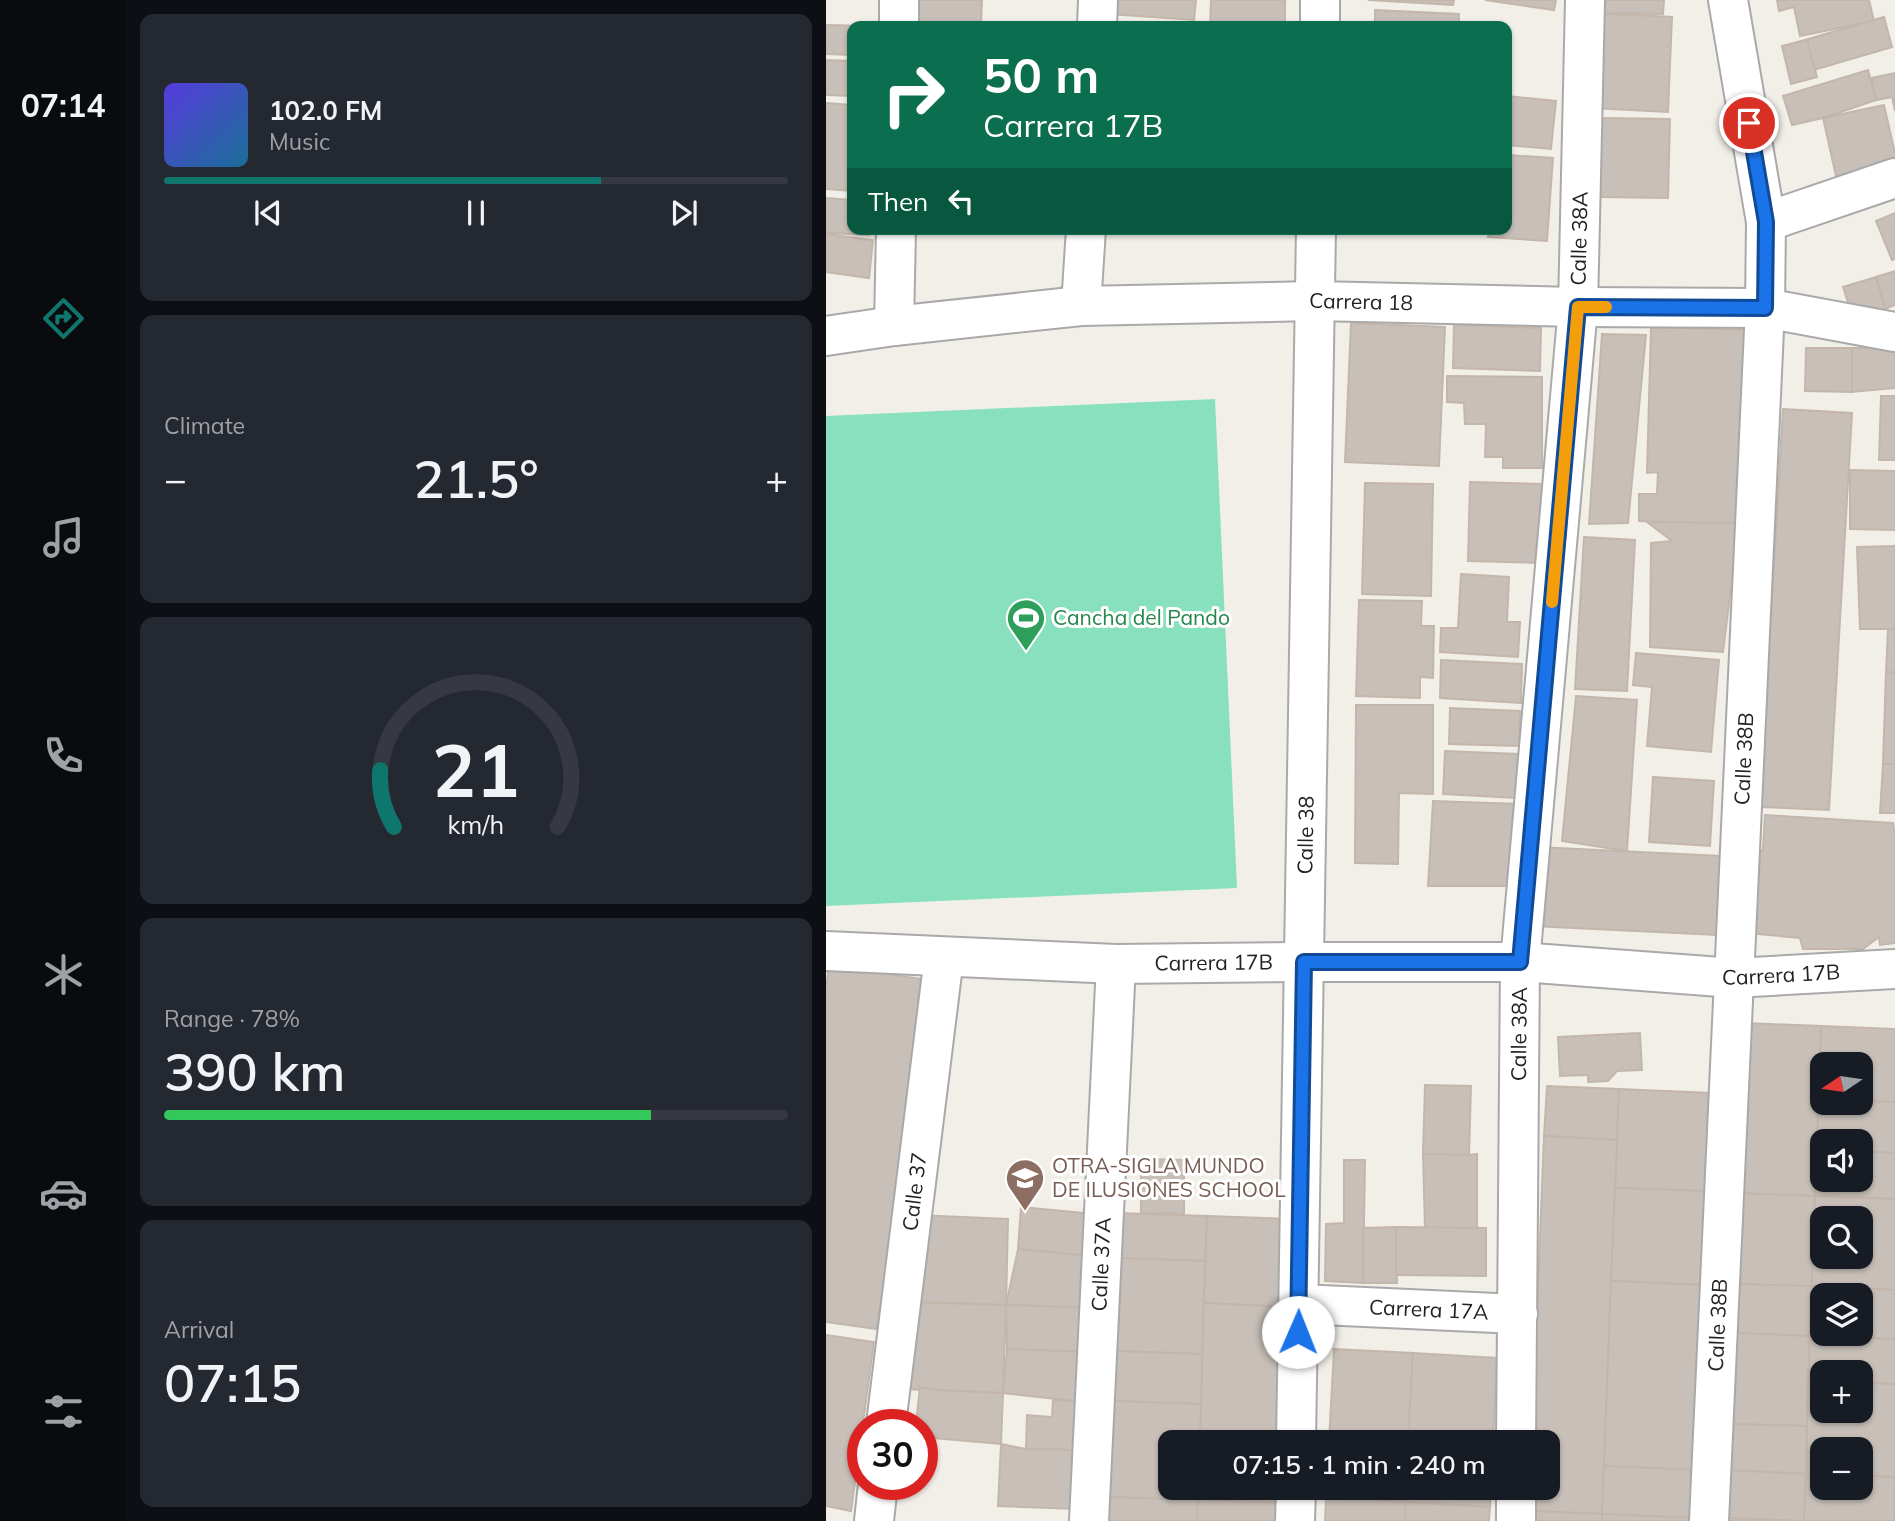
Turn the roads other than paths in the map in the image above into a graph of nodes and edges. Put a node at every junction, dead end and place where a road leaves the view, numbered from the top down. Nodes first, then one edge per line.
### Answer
1 (899, 0) edge
2 (1098, 0) edge
3 (1320, 0) edge
4 (1586, 0) edge
5 (1728, 0) edge
6 (899, 21) edge
7 (1097, 21) edge
8 (1320, 21) edge
9 (1895, 178) edge
10 (1766, 222) junction
11 (896, 235) edge
12 (1086, 235) edge
13 (1316, 235) edge
14 (1315, 301) junction
15 (1081, 306) junction
16 (1578, 307) junction
17 (1765, 308) junction
18 (894, 326) junction
19 (1895, 332) edge
20 (826, 336) edge
21 (826, 951) edge
22 (944, 957) junction
23 (1304, 962) junction
24 (1520, 962) junction
25 (1116, 964) junction
26 (1895, 969) edge
27 (1734, 978) junction
28 (1298, 1304) junction
29 (1518, 1314) junction
30 (888, 1409) edge
31 (1296, 1430) edge
32 (1516, 1430) edge
33 (876, 1500) edge
34 (1296, 1500) edge
35 (1516, 1500) edge
36 (874, 1521) edge
37 (1089, 1521) edge
38 (1295, 1521) edge
39 (1516, 1521) edge
40 (1709, 1521) edge

1 - 6 street
2 - 7 street
3 - 8 street
4 - 16 street, Calle 38A
5 - 10 street, Calle 38B
9 - 10 street
10 - 17 street, Calle 38B
11 - 18 street
12 - 15 street
13 - 14 street, Calle 38
14 - 15 street, Carrera 18
14 - 16 street, Carrera 18
14 - 23 street, Calle 38
15 - 18 street, Carrera 18
16 - 17 street, Carrera 18
16 - 24 street, Calle 38A
17 - 19 street, Carrera 18
17 - 27 street, Calle 38B
18 - 20 street, Carrera 18
21 - 22 street, Carrera 17B
22 - 25 street, Carrera 17B
22 - 30 street, Calle 37
23 - 24 street, Carrera 17B
23 - 25 street, Carrera 17B
23 - 28 street, Calle 38
24 - 27 street, Carrera 17B
24 - 29 street, Calle 38A
25 - 37 street, Calle 37A
26 - 27 street, Carrera 17B
27 - 40 street, Calle 38B
28 - 29 street, Carrera 17A
28 - 31 street, Calle 38
29 - 32 street, Calle 38A
33 - 36 street
34 - 38 street
35 - 39 street

